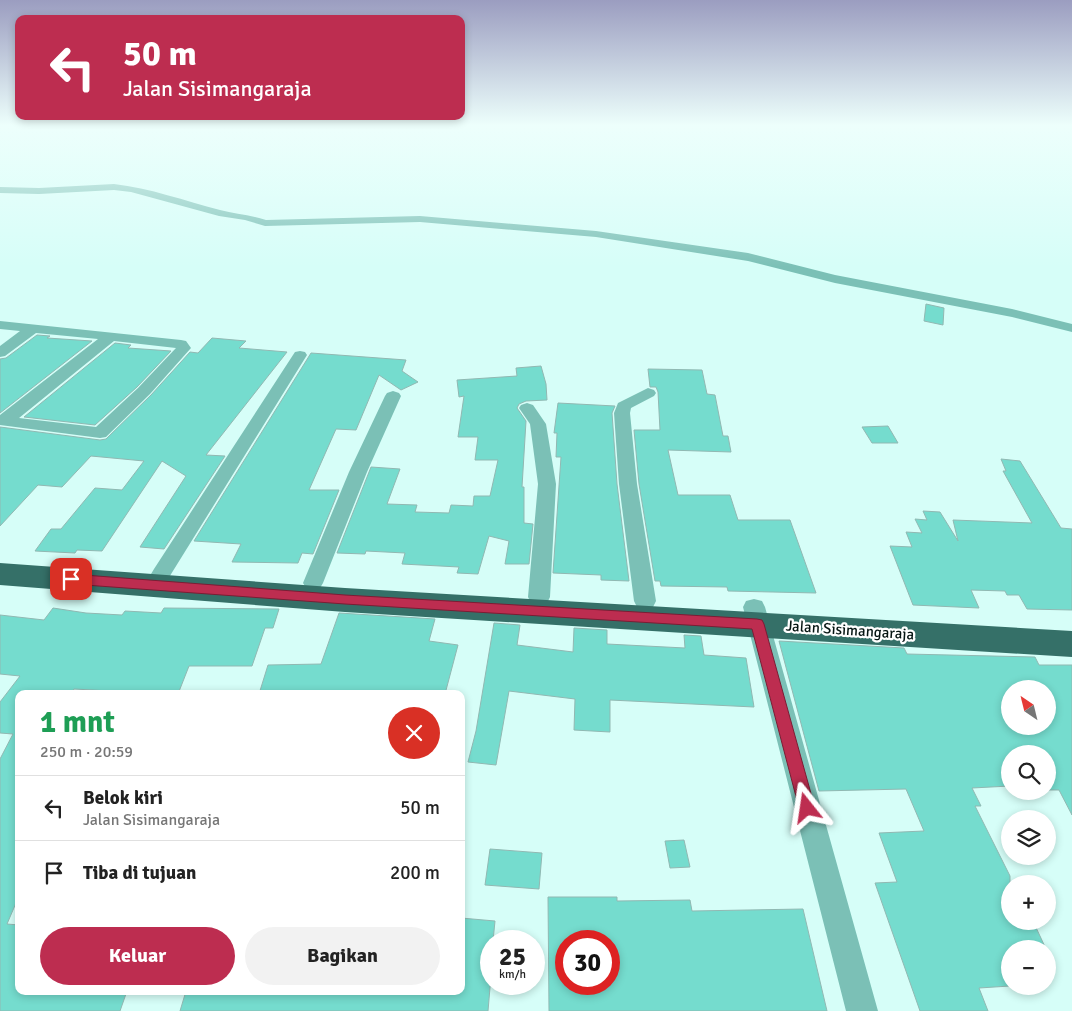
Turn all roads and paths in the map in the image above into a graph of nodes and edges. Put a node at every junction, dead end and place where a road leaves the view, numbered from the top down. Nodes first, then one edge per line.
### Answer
1 (0, 190) edge
2 (0, 325) edge
3 (34, 328) junction
4 (1072, 328) edge
5 (111, 336) junction
6 (0, 353) edge
7 (300, 355) dead end
8 (648, 393) dead end
9 (394, 396) dead end
10 (527, 408) dead end
11 (3, 420) edge
12 (8, 569) edge
13 (161, 574) junction
14 (313, 583) junction
15 (539, 597) junction
16 (645, 601) junction
17 (755, 615) junction
18 (1072, 625) edge
19 (1072, 644) edge
20 (862, 1011) edge

1 - 4 street
2 - 3 street
3 - 5 street
3 - 6 street
5 - 11 street
5 - 11 street
7 - 13 street
8 - 16 street
9 - 14 street
10 - 15 street
12 - 13 highway, Jalan Sisimangaraja
12 - 17 highway, Jalan Sisimangaraja
13 - 14 highway, Jalan Sisimangaraja
14 - 15 highway, Jalan Sisimangaraja
15 - 16 highway, Jalan Sisimangaraja
16 - 17 highway, Jalan Sisimangaraja
17 - 18 highway, Jalan Sisimangaraja
17 - 19 highway, Jalan Sisimangaraja
17 - 20 street

